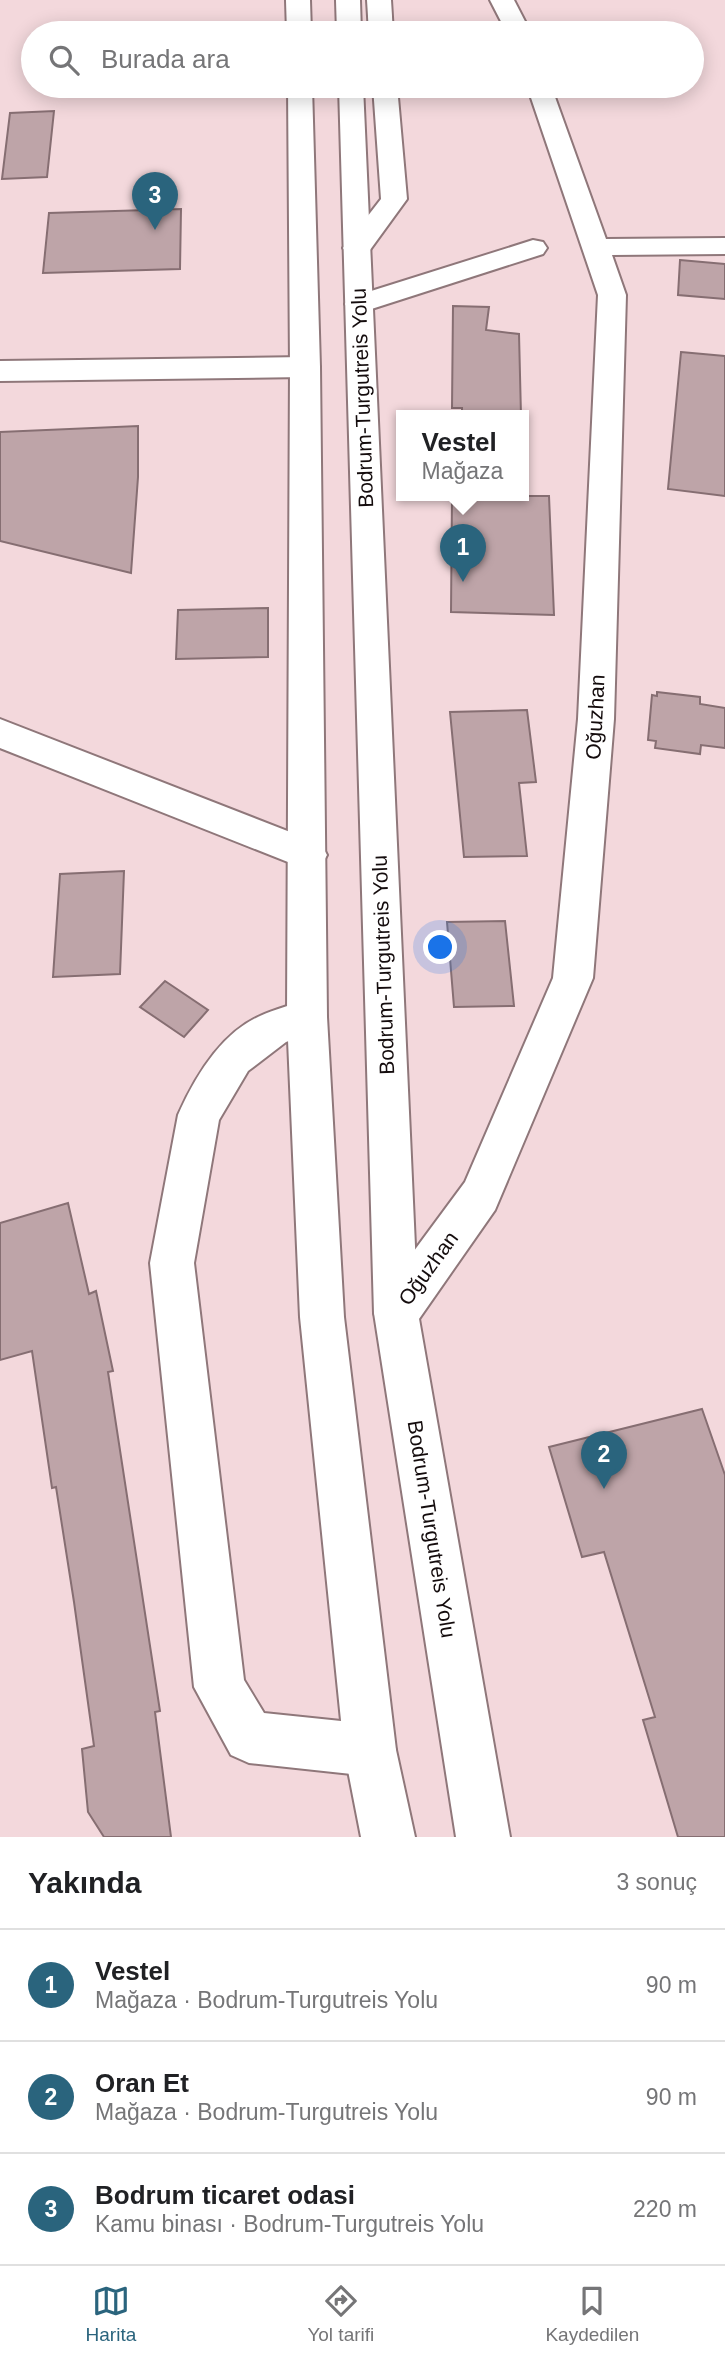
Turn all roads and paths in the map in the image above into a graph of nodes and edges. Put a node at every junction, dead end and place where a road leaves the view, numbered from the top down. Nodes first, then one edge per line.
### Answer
1 (298, 0) edge
2 (348, 0) edge
3 (379, 0) edge
4 (502, 0) edge
5 (299, 21) edge
6 (349, 21) edge
7 (380, 21) edge
8 (513, 21) edge
9 (300, 98) edge
10 (351, 98) edge
11 (386, 98) edge
12 (543, 98) edge
13 (725, 246) edge
14 (595, 247) junction
15 (357, 248) junction
16 (533, 248) dead end
17 (359, 304) junction
18 (305, 367) junction
19 (0, 371) edge
20 (0, 733) edge
21 (308, 855) junction
22 (307, 1017) junction
23 (396, 1313) junction
24 (370, 1750) junction
25 (388, 1837) edge
26 (483, 1837) edge

1 - 5 main road
2 - 6 main road
3 - 7 main road
4 - 8 main road
9 - 18 main road
10 - 15 main road, Bodrum-Turgutreis Yolu
11 - 15 main road
12 - 14 main road, Oğuzhan
13 - 14 main road
14 - 23 main road, Oğuzhan
15 - 17 main road, Bodrum-Turgutreis Yolu
16 - 17 main road
17 - 23 main road, Bodrum-Turgutreis Yolu
18 - 19 main road
18 - 21 main road
20 - 21 main road
21 - 22 main road
22 - 24 main road
22 - 24 main road
23 - 26 main road, Bodrum-Turgutreis Yolu
24 - 25 main road

